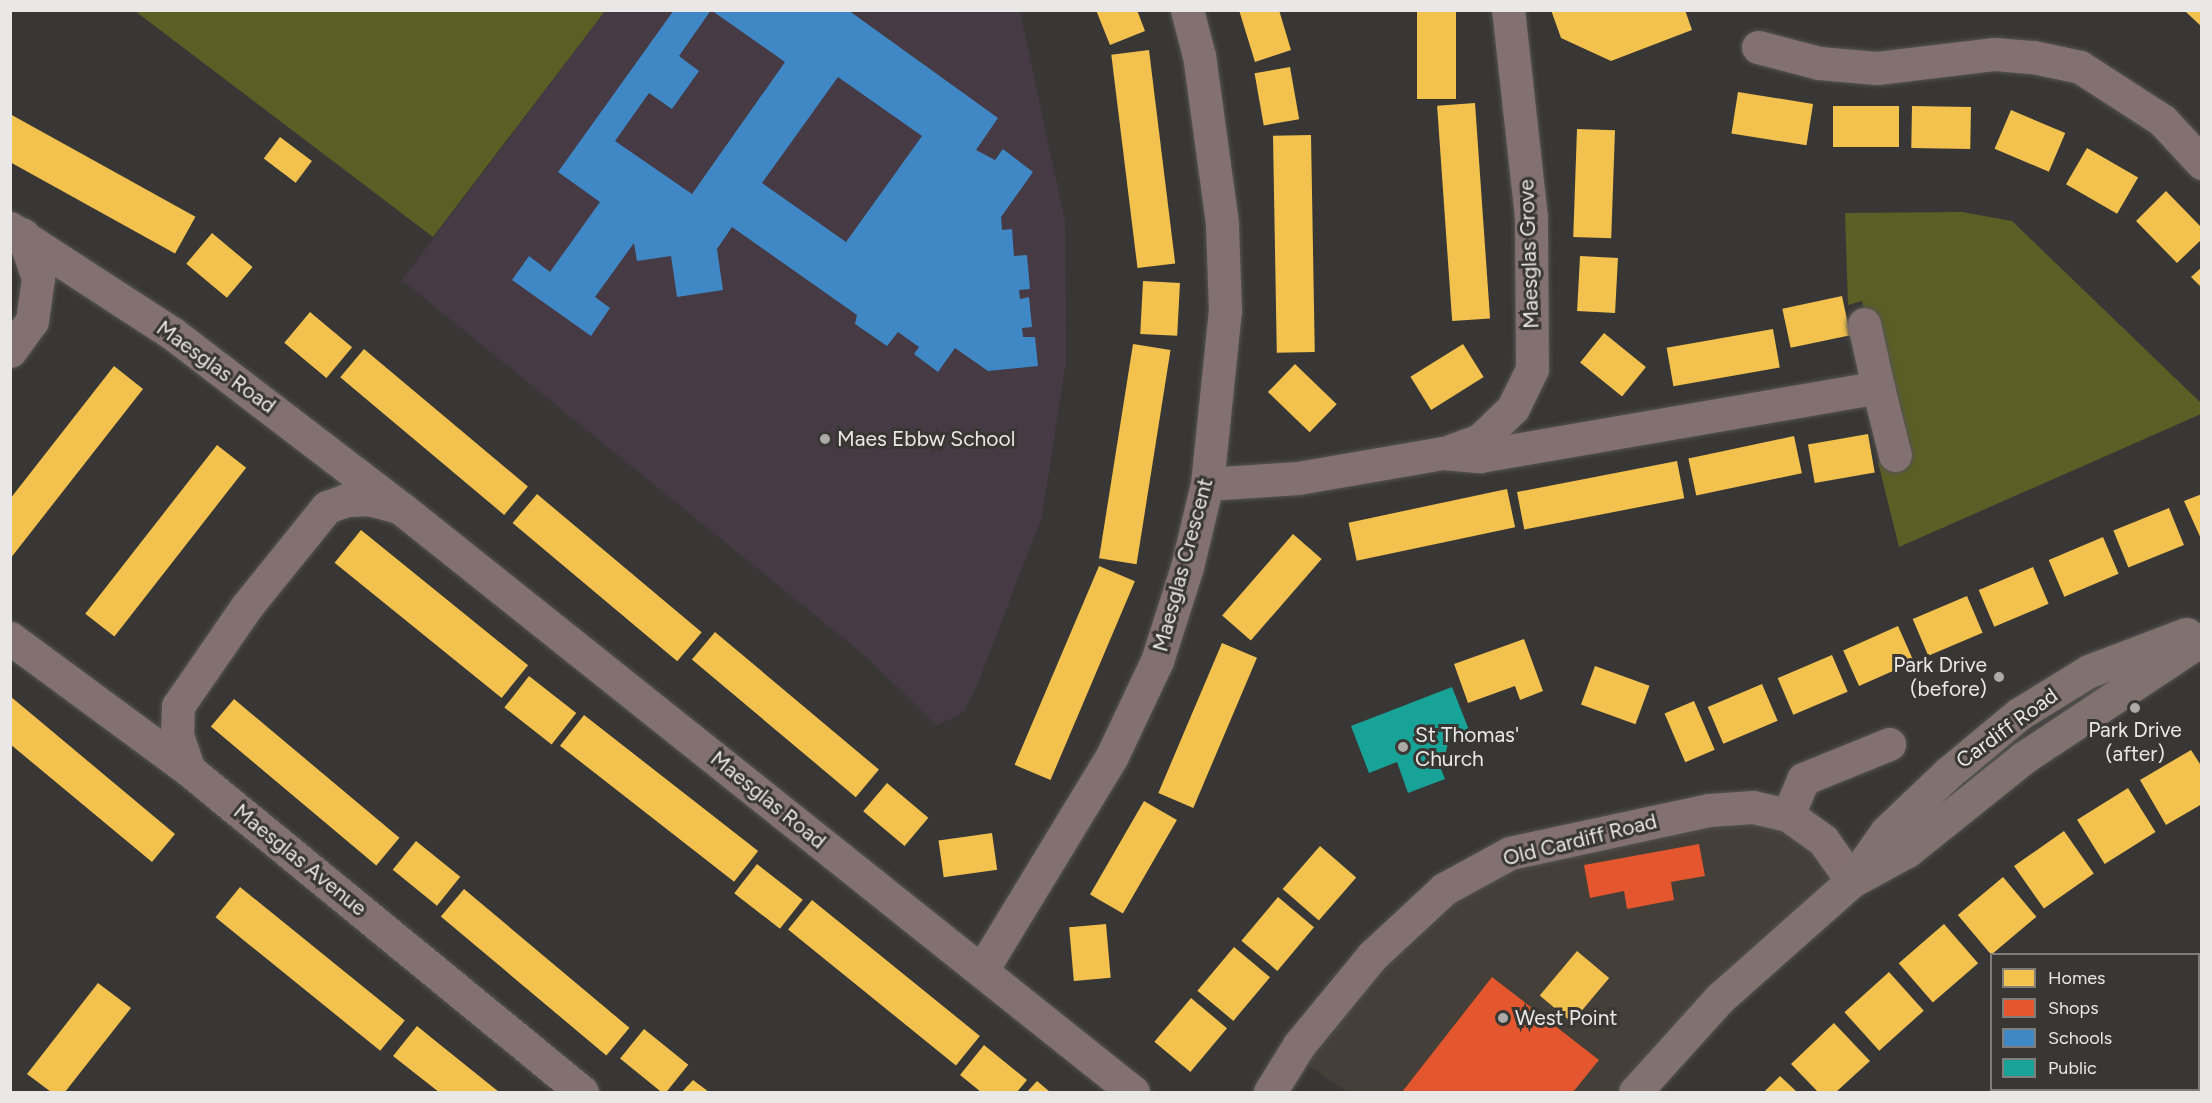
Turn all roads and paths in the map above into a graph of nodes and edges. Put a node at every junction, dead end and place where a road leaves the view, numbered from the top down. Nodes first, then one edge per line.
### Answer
1 (1187, 10) edge
2 (1508, 10) edge
3 (1758, 46) dead end
4 (2202, 163) edge
5 (17, 231) edge
6 (1864, 324) dead end
7 (10, 351) edge
8 (1878, 387) junction
9 (1443, 453) junction
10 (1895, 455) dead end
11 (1207, 484) junction
12 (402, 508) junction
13 (2202, 628) edge
14 (10, 638) edge
15 (2202, 639) edge
16 (1889, 744) dead end
17 (189, 770) junction
18 (1788, 815) junction
19 (1852, 881) junction
20 (982, 970) junction
21 (582, 1092) edge
22 (1133, 1092) edge
23 (1270, 1092) edge
24 (1635, 1092) edge

1 - 11 street, Maesglas Crescent
2 - 9 street, Maesglas Grove
3 - 4 street
5 - 7 street, Maesglas Road
5 - 12 street, Maesglas Road
6 - 8 street
8 - 9 street, Maesglas Grove
8 - 10 street
9 - 11 street, Maesglas Grove
11 - 20 street, Maesglas Crescent
12 - 17 street, Maesglas Road
12 - 20 street, Maesglas Road
13 - 19 main road, Cardiff Road
14 - 17 street, Maesglas Avenue
15 - 19 main road, Cardiff Road
16 - 18 street
17 - 21 street, Maesglas Avenue
18 - 19 street, Old Cardiff Road
18 - 23 street, Old Cardiff Road
19 - 24 main road, Cardiff Road
20 - 22 street, Maesglas Road

